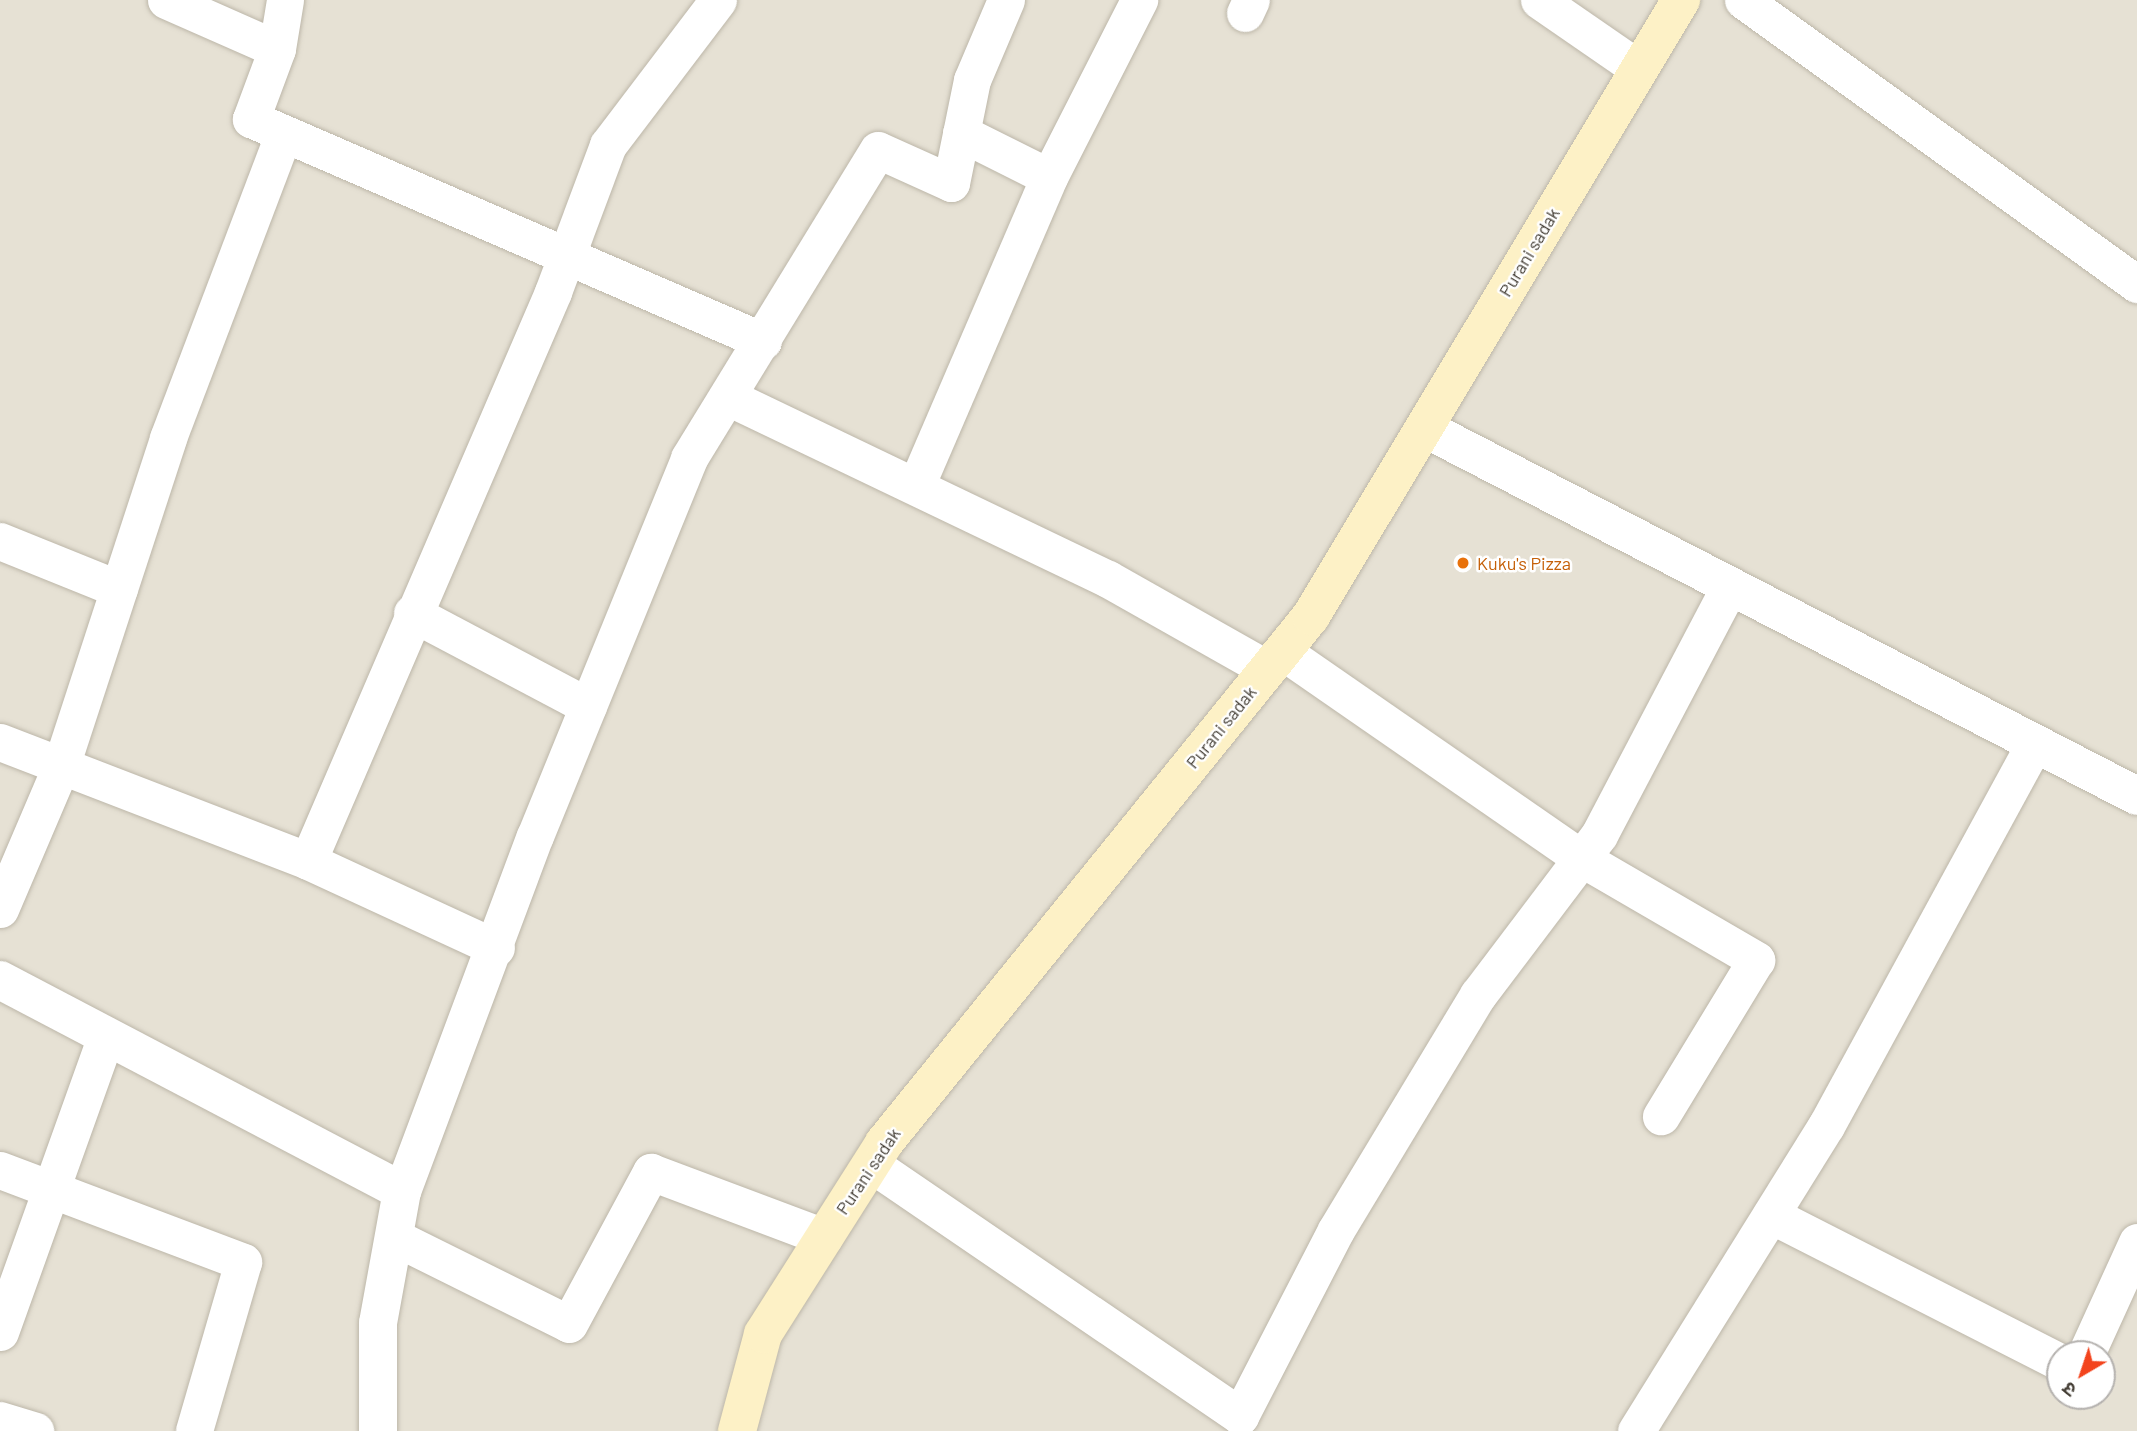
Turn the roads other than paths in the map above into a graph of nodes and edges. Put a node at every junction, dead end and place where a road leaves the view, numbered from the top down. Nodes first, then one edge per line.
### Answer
1 (166, 0) edge
2 (285, 0) edge
3 (718, 0) edge
4 (1006, 0) edge
5 (1139, 0) edge
6 (1539, 0) edge
7 (1681, 0) edge
8 (1743, 0) edge
9 (277, 49) junction
10 (1639, 69) junction
11 (961, 133) junction
12 (282, 138) junction
13 (1049, 177) junction
14 (568, 252) junction
15 (2137, 284) edge
16 (763, 341) junction
17 (728, 397) junction
18 (1424, 428) junction
19 (916, 486) junction
20 (0, 541) edge
21 (1730, 586) junction
22 (119, 589) junction
23 (412, 613) junction
24 (1275, 660) junction
25 (588, 706) junction
26 (0, 742) edge
27 (2035, 743) junction
28 (61, 766) junction
29 (2137, 796) edge
30 (1581, 858) junction
31 (308, 861) junction
32 (0, 909) edge
33 (496, 948) junction
34 (0, 980) edge
35 (106, 1036) junction
36 (1661, 1116) dead end
37 (871, 1164) junction
38 (0, 1170) edge
39 (54, 1190) junction
40 (402, 1191) junction
41 (1771, 1215) junction
42 (394, 1237) junction
43 (824, 1237) junction
44 (2135, 1250) edge
45 (0, 1332) edge
46 (2093, 1340) edge
47 (2046, 1355) edge
48 (0, 1420) edge
49 (1235, 1423) edge
50 (35, 1431) edge
51 (194, 1431) edge
52 (378, 1431) edge
53 (737, 1431) edge
54 (1636, 1431) edge

1 - 9 street
2 - 9 street
3 - 14 street
4 - 11 street
5 - 13 street
6 - 10 street
7 - 10 main road, Purani sadak
8 - 15 street
9 - 12 street
10 - 18 main road, Purani sadak
11 - 13 street
11 - 16 street
12 - 14 street
12 - 22 street
13 - 19 street
14 - 16 street
14 - 23 street
16 - 17 street
17 - 19 street
17 - 25 street
18 - 21 street
18 - 24 main road, Purani sadak
19 - 24 street
20 - 22 street
21 - 27 street
21 - 30 street
22 - 28 street
23 - 25 street
23 - 31 street
24 - 30 street
24 - 37 main road, Purani sadak
25 - 33 street
26 - 28 street
27 - 29 street
27 - 41 street
28 - 31 street
28 - 32 street
30 - 36 street
30 - 49 street
31 - 33 street
33 - 40 street
34 - 35 street
35 - 39 street
35 - 40 street
37 - 43 main road, Purani sadak
37 - 49 street
38 - 39 street
39 - 45 street
39 - 51 street
40 - 42 street
41 - 47 street
41 - 54 street
42 - 43 street
42 - 52 street
43 - 53 main road, Purani sadak
44 - 46 street
48 - 50 street

